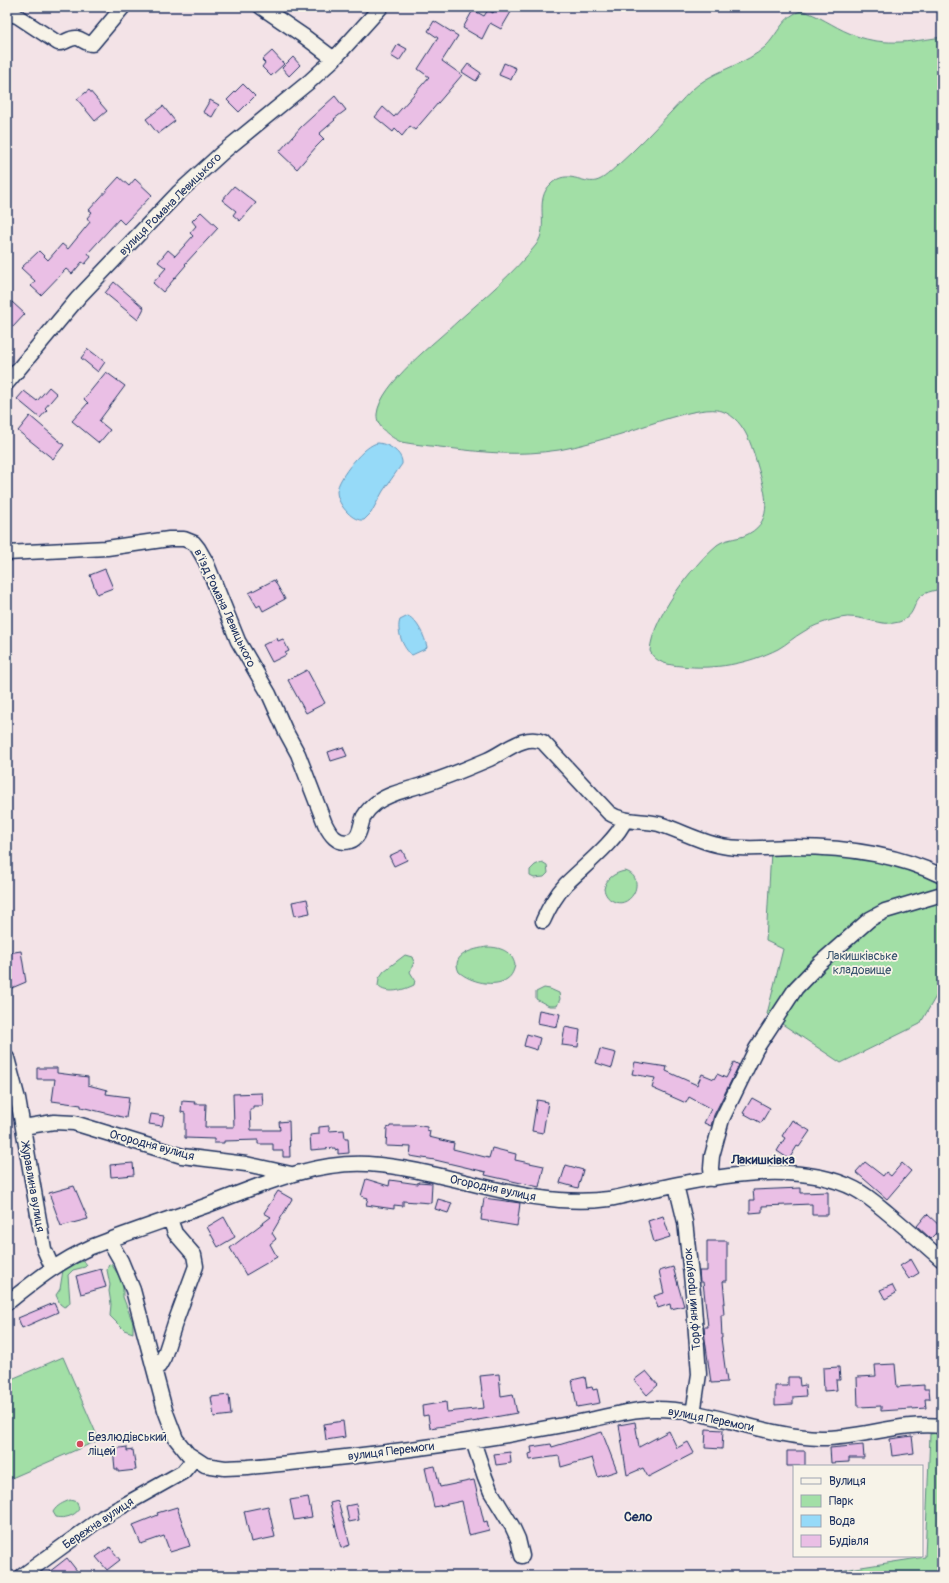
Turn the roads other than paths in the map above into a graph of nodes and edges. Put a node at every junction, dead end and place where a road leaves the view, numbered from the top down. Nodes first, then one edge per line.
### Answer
1 (123, 7) edge
2 (260, 7) edge
3 (381, 7) edge
4 (7, 13) edge
5 (334, 58) junction
6 (7, 383) edge
7 (7, 553) edge
8 (625, 820) junction
9 (942, 876) edge
10 (942, 894) edge
11 (543, 921) dead end
12 (7, 1058) edge
13 (12, 1098) edge
14 (23, 1127) junction
15 (292, 1174) junction
16 (712, 1179) junction
17 (676, 1186) junction
18 (170, 1218) junction
19 (109, 1240) junction
20 (942, 1260) edge
21 (52, 1267) junction
22 (7, 1303) edge
23 (154, 1368) junction
24 (693, 1414) junction
25 (942, 1426) edge
26 (473, 1441) junction
27 (194, 1459) junction
28 (522, 1556) dead end
29 (22, 1576) edge

1 - 4 street
2 - 5 street
3 - 5 street, вулиця Романа Левицького
5 - 6 street, вулиця Романа Левицького
7 - 8 street, в’їзд Романа Левицького
8 - 9 street
8 - 11 street
10 - 16 street
12 - 13 street, Журавлина вулиця
13 - 14 street, Журавлина вулиця
14 - 15 street, Огородня вулиця
14 - 21 street, Журавлина вулиця
15 - 17 street, Огородня вулиця
15 - 18 street
16 - 17 street, Огородня вулиця
16 - 20 street, Огородня вулиця
17 - 24 street, Торф'яний провулок
18 - 19 street
18 - 23 street
19 - 21 street
19 - 23 street, вулиця Перемоги
21 - 22 street
23 - 27 street, вулиця Перемоги
24 - 25 street, вулиця Перемоги
24 - 26 street, вулиця Перемоги
26 - 27 street, вулиця Перемоги
26 - 28 street
27 - 29 street, Бережна вулиця

